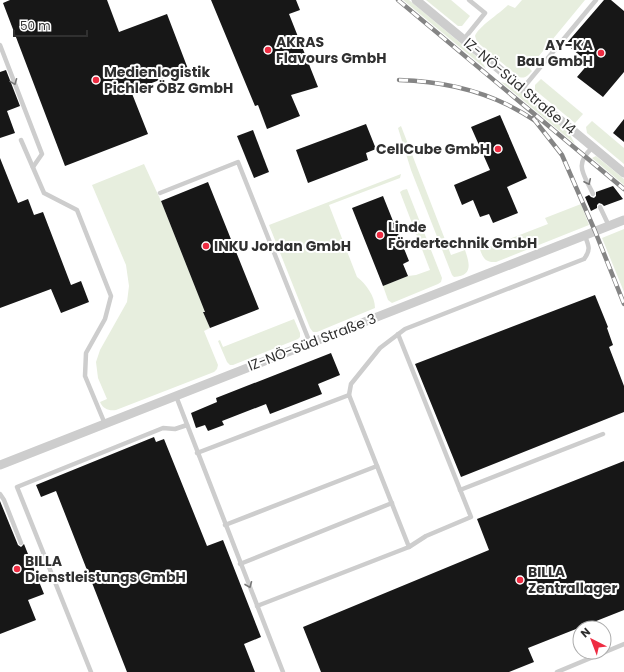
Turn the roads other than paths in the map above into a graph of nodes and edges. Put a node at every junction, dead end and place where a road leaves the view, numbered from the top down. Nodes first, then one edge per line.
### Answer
1 (416, 0) edge
2 (469, 0) edge
3 (596, 0) edge
4 (464, 39) junction
5 (0, 45) edge
6 (523, 88) junction
7 (21, 140) dead end
8 (593, 147) junction
9 (33, 167) junction
10 (624, 173) edge
11 (160, 193) dead end
12 (593, 194) dead end
13 (600, 207) dead end
14 (624, 220) edge
15 (609, 226) junction
16 (584, 236) junction
17 (398, 334) junction
18 (310, 343) junction
19 (176, 395) junction
20 (349, 395) junction
21 (105, 424) junction
22 (187, 425) junction
23 (603, 434) dead end
24 (197, 453) junction
25 (0, 465) edge
26 (377, 466) junction
27 (460, 490) junction
28 (0, 494) edge
29 (392, 503) junction
30 (225, 525) junction
31 (21, 543) dead end
32 (409, 547) junction
33 (240, 564) junction
34 (257, 606) junction
35 (624, 644) edge
36 (91, 672) edge
37 (283, 672) edge
38 (557, 672) edge

1 - 4 street, IZ-NÖ-Süd Straße 14
2 - 4 lane
3 - 6 lane
4 - 6 street, IZ-NÖ-Süd Straße 14
5 -> 9 lane
6 - 8 street, IZ-NÖ-Süd Straße 14
7 - 9 lane
8 - 10 street, IZ-NÖ-Süd Straße 14
8 -> 12 lane
9 - 21 lane
11 - 18 lane
13 - 15 lane
14 - 15 street, IZ-NÖ-Süd Straße 3
15 - 16 street, IZ-NÖ-Süd Straße 3
16 - 17 lane
16 - 18 street, IZ-NÖ-Süd Straße 3
17 - 20 lane
17 - 27 lane
18 - 19 street, IZ-NÖ-Süd Straße 3
19 - 21 street, IZ-NÖ-Süd Straße 3
19 - 22 lane
20 - 24 lane
20 - 26 lane
21 - 25 street, IZ-NÖ-Süd Straße 3
22 - 24 lane
22 - 36 lane
23 - 27 lane
24 - 30 lane
26 - 29 lane
26 - 30 lane
27 - 32 lane
28 - 31 lane
29 - 32 lane
29 - 33 lane
30 - 33 lane
32 - 34 lane
33 -> 34 lane
34 - 37 lane
35 - 38 lane

